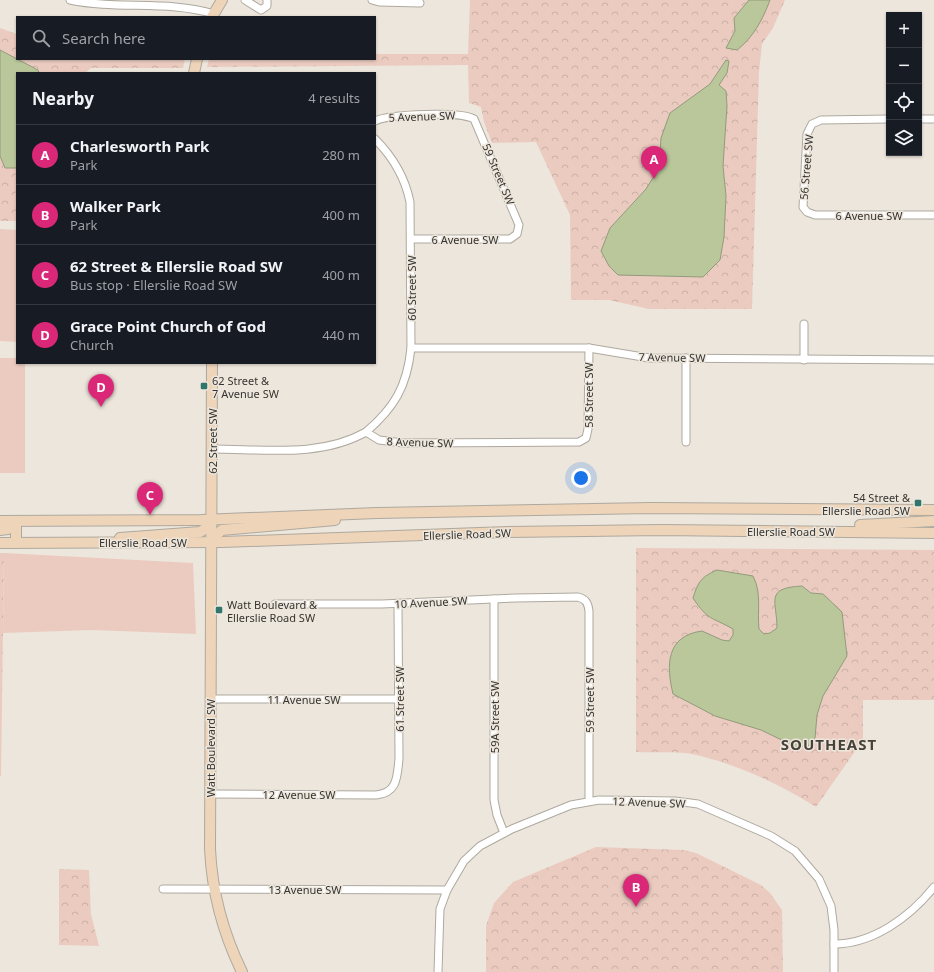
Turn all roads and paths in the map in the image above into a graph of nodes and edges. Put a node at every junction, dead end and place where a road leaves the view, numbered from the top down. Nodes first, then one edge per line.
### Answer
1 (70, 0) edge
2 (222, 0) edge
3 (245, 0) edge
4 (267, 0) edge
5 (372, 0) edge
6 (151, 3) edge
7 (420, 3) dead end
8 (213, 16) edge
9 (197, 60) edge
10 (194, 72) edge
11 (470, 116) joint
12 (922, 119) edge
13 (934, 119) edge
14 (886, 120) edge
15 (376, 121) edge
16 (376, 141) edge
17 (805, 210) joint
18 (934, 215) edge
19 (517, 234) joint
20 (411, 240) junction
21 (804, 324) dead end
22 (411, 348) junction
23 (589, 348) junction
24 (686, 358) junction
25 (804, 360) junction
26 (934, 360) edge
27 (212, 364) edge
28 (366, 432) junction
29 (584, 440) joint
30 (686, 442) dead end
31 (212, 450) junction
32 (934, 510) edge
33 (377, 513) junction
34 (212, 519) junction
35 (0, 521) edge
36 (16, 521) junction
37 (934, 521) edge
38 (0, 530) edge
39 (822, 531) junction
40 (934, 533) edge
41 (16, 542) junction
42 (210, 542) junction
43 (0, 543) edge
44 (92, 543) junction
45 (494, 599) junction
46 (586, 601) joint
47 (275, 604) dead end
48 (398, 604) junction
49 (210, 699) junction
50 (398, 699) junction
51 (389, 792) joint
52 (210, 794) junction
53 (589, 800) junction
54 (504, 833) junction
55 (934, 887) edge
56 (163, 889) dead end
57 (214, 889) junction
58 (447, 890) junction
59 (834, 944) junction
60 (242, 972) edge
61 (438, 972) edge
62 (834, 972) edge

1 - 6 street
2 - 8 main road
3 - 4 street
5 - 7 street
6 - 8 street
9 - 10 main road
11 - 15 street, 5 Avenue SW
11 - 19 street, 59 Street SW
12 - 13 street
14 - 17 street, 56 Street SW
16 - 20 street, 60 Street SW
17 - 18 street, 6 Avenue SW
19 - 20 street, 6 Avenue SW
20 - 22 street, 60 Street SW
21 - 25 street
22 - 23 street, 7 Avenue SW
22 - 28 street, 60 Street SW
23 - 24 street, 7 Avenue SW
23 - 29 street, 58 Street SW
24 - 25 street, 7 Avenue SW
24 - 30 street
25 - 26 street, 7 Avenue SW
27 - 31 main road, 62 Street SW
28 - 29 street, 8 Avenue SW
28 - 31 street
31 - 34 main road, 62 Street SW
32 - 33 main road, Ellerslie Road SW
33 - 34 main road, Ellerslie Road SW
33 - 42 main road
34 - 36 main road, Ellerslie Road SW
34 - 42 main road, Watt Boulevard SW
34 - 44 main road
35 - 36 main road, Ellerslie Road SW
36 - 38 main road
36 - 41 main road
37 - 39 main road
39 - 40 main road, Ellerslie Road SW
39 - 42 main road, Ellerslie Road SW
41 - 43 main road, Ellerslie Road SW
41 - 44 main road, Ellerslie Road SW
42 - 44 main road, Ellerslie Road SW
42 - 49 main road, Watt Boulevard SW
45 - 46 street, 10 Avenue SW
45 - 48 street, 10 Avenue SW
45 - 54 street, 59A Street SW
46 - 53 street, 59 Street SW
47 - 48 street, 10 Avenue SW
48 - 50 street, 61 Street SW
49 - 50 street, 11 Avenue SW
49 - 52 main road, Watt Boulevard SW
50 - 51 street, 61 Street SW
51 - 52 street, 12 Avenue SW
52 - 57 main road, Watt Boulevard SW
53 - 54 street, 12 Avenue SW
53 - 59 street, 12 Avenue SW
54 - 58 street, 12 Avenue SW
55 - 59 street
56 - 57 street, 13 Avenue SW
57 - 58 street, 13 Avenue SW
57 - 60 main road, Watt Boulevard SW
58 - 61 street
59 - 62 street

